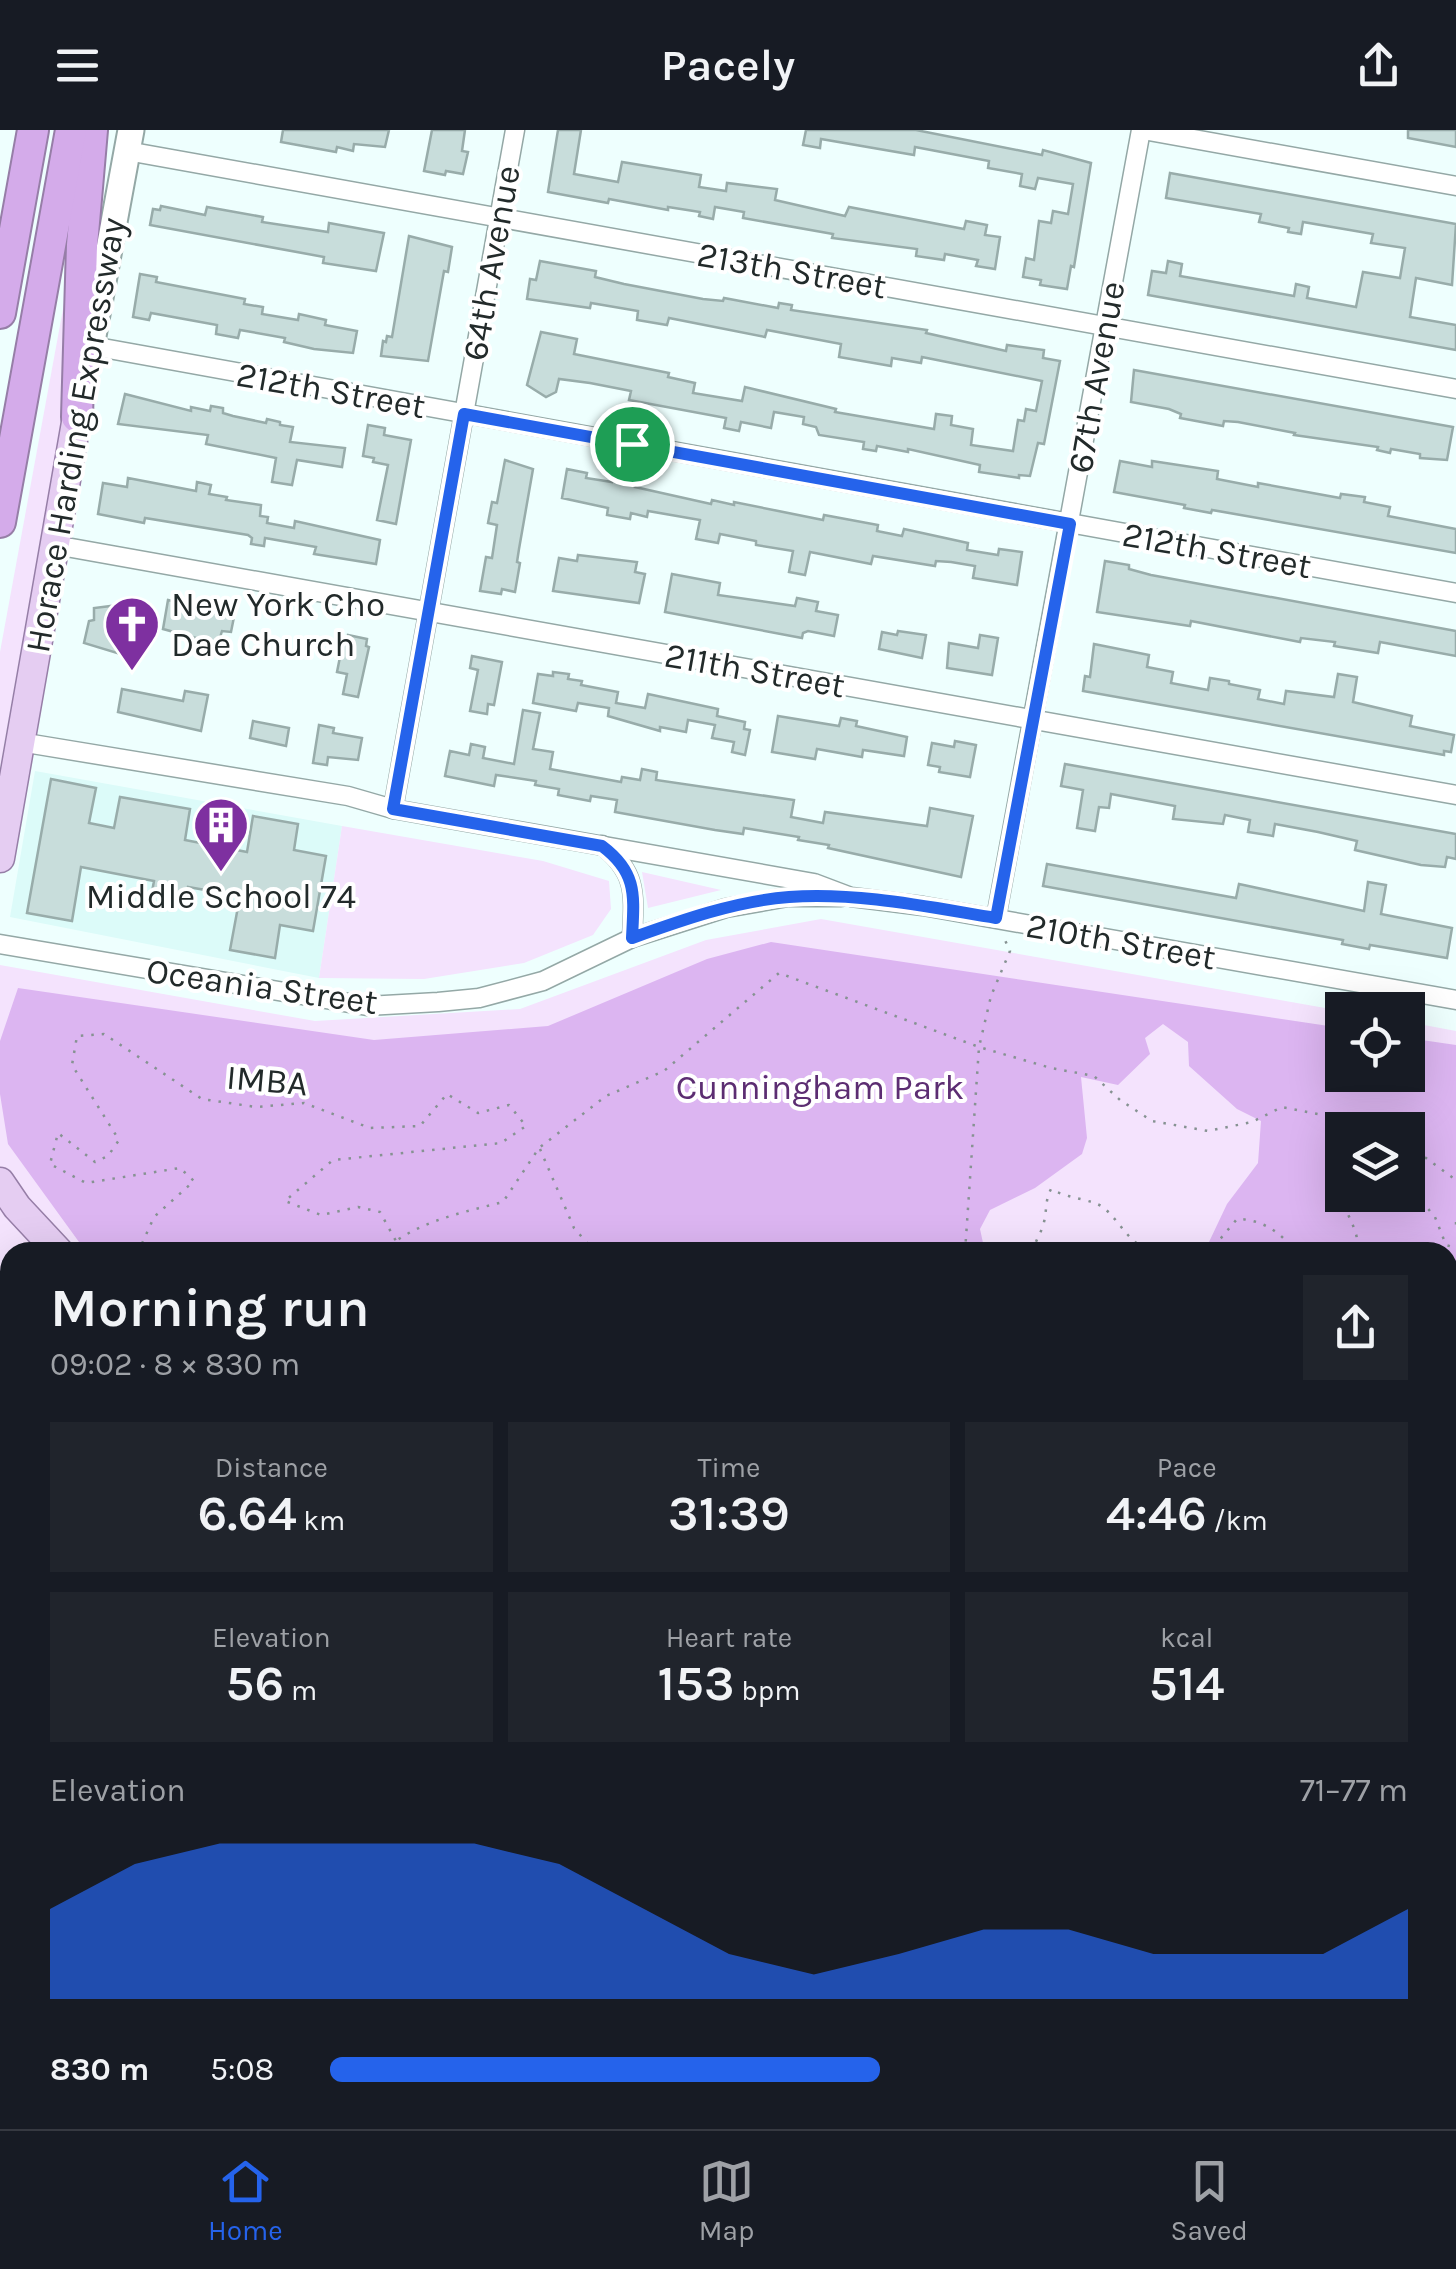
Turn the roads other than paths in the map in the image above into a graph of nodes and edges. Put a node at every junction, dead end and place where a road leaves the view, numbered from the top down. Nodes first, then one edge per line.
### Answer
1 (30, 130) edge
2 (71, 130) edge
3 (92, 130) edge
4 (514, 130) edge
5 (1142, 130) edge
6 (129, 141) edge
7 (1456, 186) edge
8 (498, 218) junction
9 (0, 225) edge
10 (0, 313) edge
11 (1105, 326) junction
12 (92, 346) junction
13 (1456, 389) edge
14 (464, 414) junction
15 (77, 417) junction
16 (0, 522) edge
17 (1070, 524) junction
18 (55, 545) junction
19 (1456, 593) edge
20 (428, 611) junction
21 (1034, 720) junction
22 (20, 742) junction
23 (1456, 796) edge
24 (393, 809) junction
25 (602, 846) junction
26 (0, 858) edge
27 (852, 897) junction
28 (996, 918) junction
29 (632, 938) junction
30 (0, 944) edge
31 (1456, 1000) edge
32 (0, 1182) edge
33 (49, 1242) edge

1 - 9 highway
1 - 10 highway
2 - 16 highway
3 - 15 highway
4 - 8 street, 64th Avenue
5 - 7 street
5 - 11 street, 67th Avenue
6 - 8 street, 213th Street
6 - 12 main road, Horace Harding Expressway
8 - 11 street, 213th Street
8 - 14 street, 64th Avenue
11 - 13 street, 213th Street
11 - 17 street, 67th Avenue
12 - 14 street, 212th Street
12 - 15 main road, Horace Harding Expressway
14 - 17 street, 212th Street
14 - 20 street, 64th Avenue
15 - 18 main road, Horace Harding Expressway
17 - 19 street, 212th Street
17 - 21 street, 67th Avenue
18 - 20 street, 211th Street
18 - 22 main road, Horace Harding Expressway
20 - 21 street, 211th Street
20 - 24 street, 64th Avenue
21 - 23 street, 211th Street
21 - 28 street, 67th Avenue
22 - 24 street, 210th Street
22 - 26 main road, Horace Harding Expressway
24 - 25 street, 210th Street
25 - 27 street, 210th Street
25 - 29 street
27 - 28 street, 210th Street
27 - 29 street, Oceania Street
28 - 31 street, 210th Street
29 - 30 street, Oceania Street
32 - 33 main road

